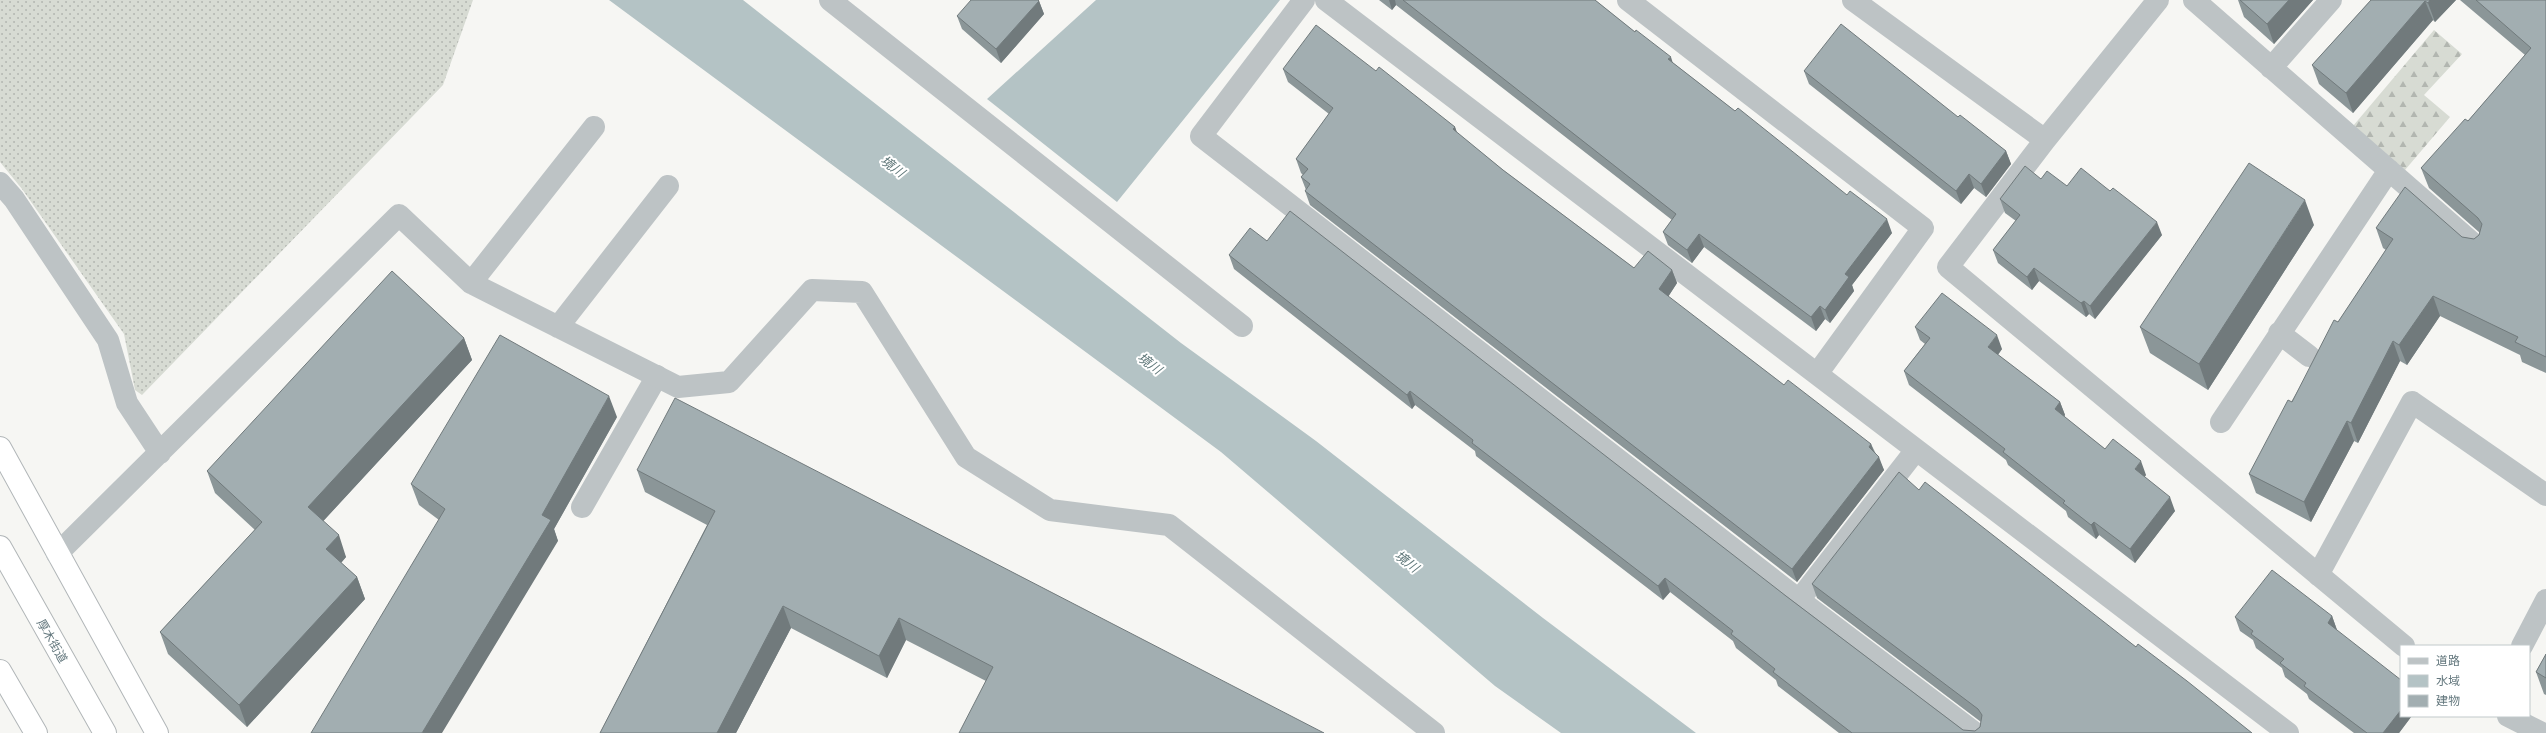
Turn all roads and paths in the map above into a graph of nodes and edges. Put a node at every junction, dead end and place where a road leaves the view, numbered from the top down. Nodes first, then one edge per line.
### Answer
1 (830, 0) edge
2 (1304, 0) edge
3 (1326, 0) edge
4 (1628, 0) edge
5 (1853, 0) edge
6 (2158, 0) edge
7 (2194, 0) edge
8 (2331, 0) edge
9 (2271, 68) junction
10 (594, 126) dead end
11 (2045, 140) junction
12 (2389, 170) junction
13 (0, 183) edge
14 (668, 186) dead end
15 (2477, 247) edge
16 (471, 283) junction
17 (1242, 326) dead end
18 (558, 327) junction
19 (2279, 333) junction
20 (2309, 356) dead end
21 (1817, 374) junction
22 (657, 376) junction
23 (2221, 422) dead end
24 (0, 448) edge
25 (1916, 450) junction
26 (160, 453) junction
27 (2546, 495) edge
28 (582, 507) dead end
29 (0, 548) edge
30 (57, 554) junction
31 (2318, 575) junction
32 (1799, 600) junction
33 (2546, 600) edge
34 (2403, 645) edge
35 (2523, 645) edge
36 (0, 671) edge
37 (2510, 717) edge
38 (36, 733) edge
39 (105, 733) edge
40 (157, 733) edge
41 (1434, 733) edge
42 (1975, 733) edge
43 (2288, 733) edge
44 (2542, 733) edge

1 - 17 street
2 - 32 street
3 - 21 street
4 - 21 street
5 - 11 street
6 - 11 street
7 - 9 street
8 - 9 street
9 - 12 street
10 - 16 street
11 - 31 street
12 - 15 street
12 - 19 street
13 - 26 street
14 - 18 street
16 - 18 street
16 - 26 street
18 - 22 street
19 - 20 street
19 - 23 street
21 - 25 street
22 - 28 street
22 - 41 street
24 - 30 highway
25 - 32 street
25 - 43 street
26 - 30 street
27 - 31 street
29 - 39 highway, 厚木街道
30 - 40 highway
31 - 34 street
32 - 42 street
33 - 35 street
36 - 38 highway
37 - 44 street

